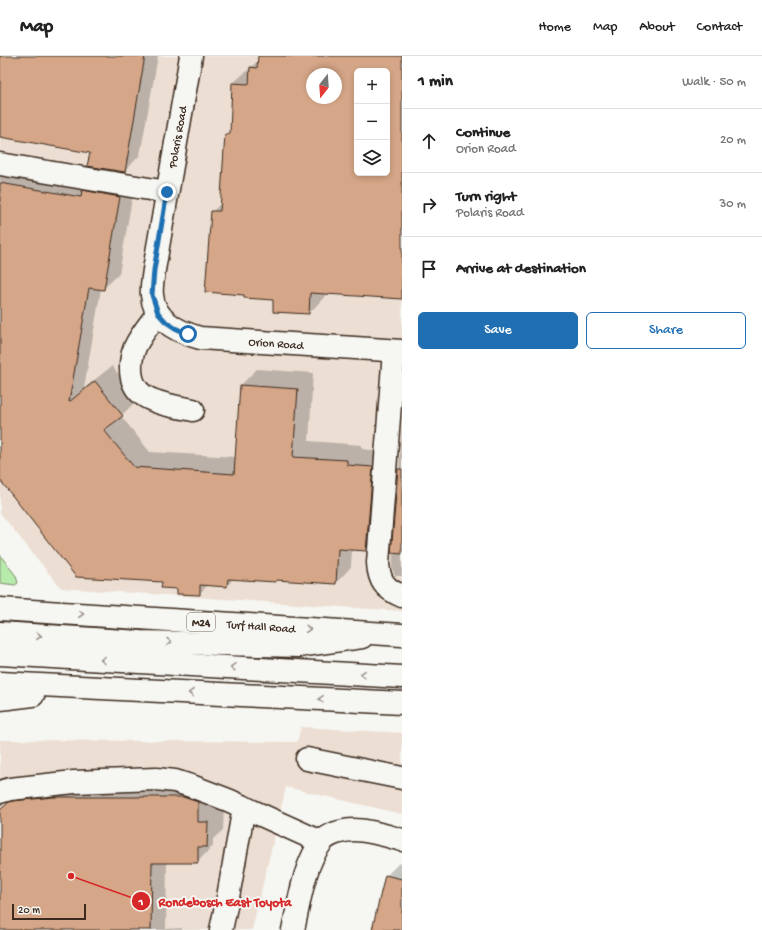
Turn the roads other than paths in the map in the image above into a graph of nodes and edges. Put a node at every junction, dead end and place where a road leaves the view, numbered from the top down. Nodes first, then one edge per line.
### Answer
1 (191, 56) edge
2 (0, 164) edge
3 (167, 192) junction
4 (158, 313) junction
5 (398, 351) edge
6 (193, 410) dead end
7 (402, 596) edge
8 (0, 602) edge
9 (0, 609) edge
10 (55, 613) junction
11 (0, 633) edge
12 (395, 634) edge
13 (0, 654) edge
14 (402, 677) edge
15 (0, 683) edge
16 (88, 688) junction
17 (0, 699) edge
18 (402, 703) edge
19 (307, 759) dead end
20 (402, 778) edge
21 (0, 792) edge
22 (244, 807) junction
23 (402, 840) edge
24 (321, 842) junction
25 (220, 930) edge
26 (293, 930) edge

1 - 3 main road, Polaris Road
2 - 3 main road
3 - 4 main road, Polaris Road
4 - 5 main road, Orion Road
4 - 6 main road
5 - 7 main road
8 - 10 main road
9 - 10 main road, Turf Hall Road / M24
10 -> 12 main road, Turf Hall Road / M24
11 -> 12 main road
14 -> 13 main road
15 - 16 main road
16 - 17 main road
18 -> 16 main road
19 - 20 main road
21 - 22 main road
22 - 24 main road
22 - 25 main road
23 - 24 main road
24 - 26 main road

